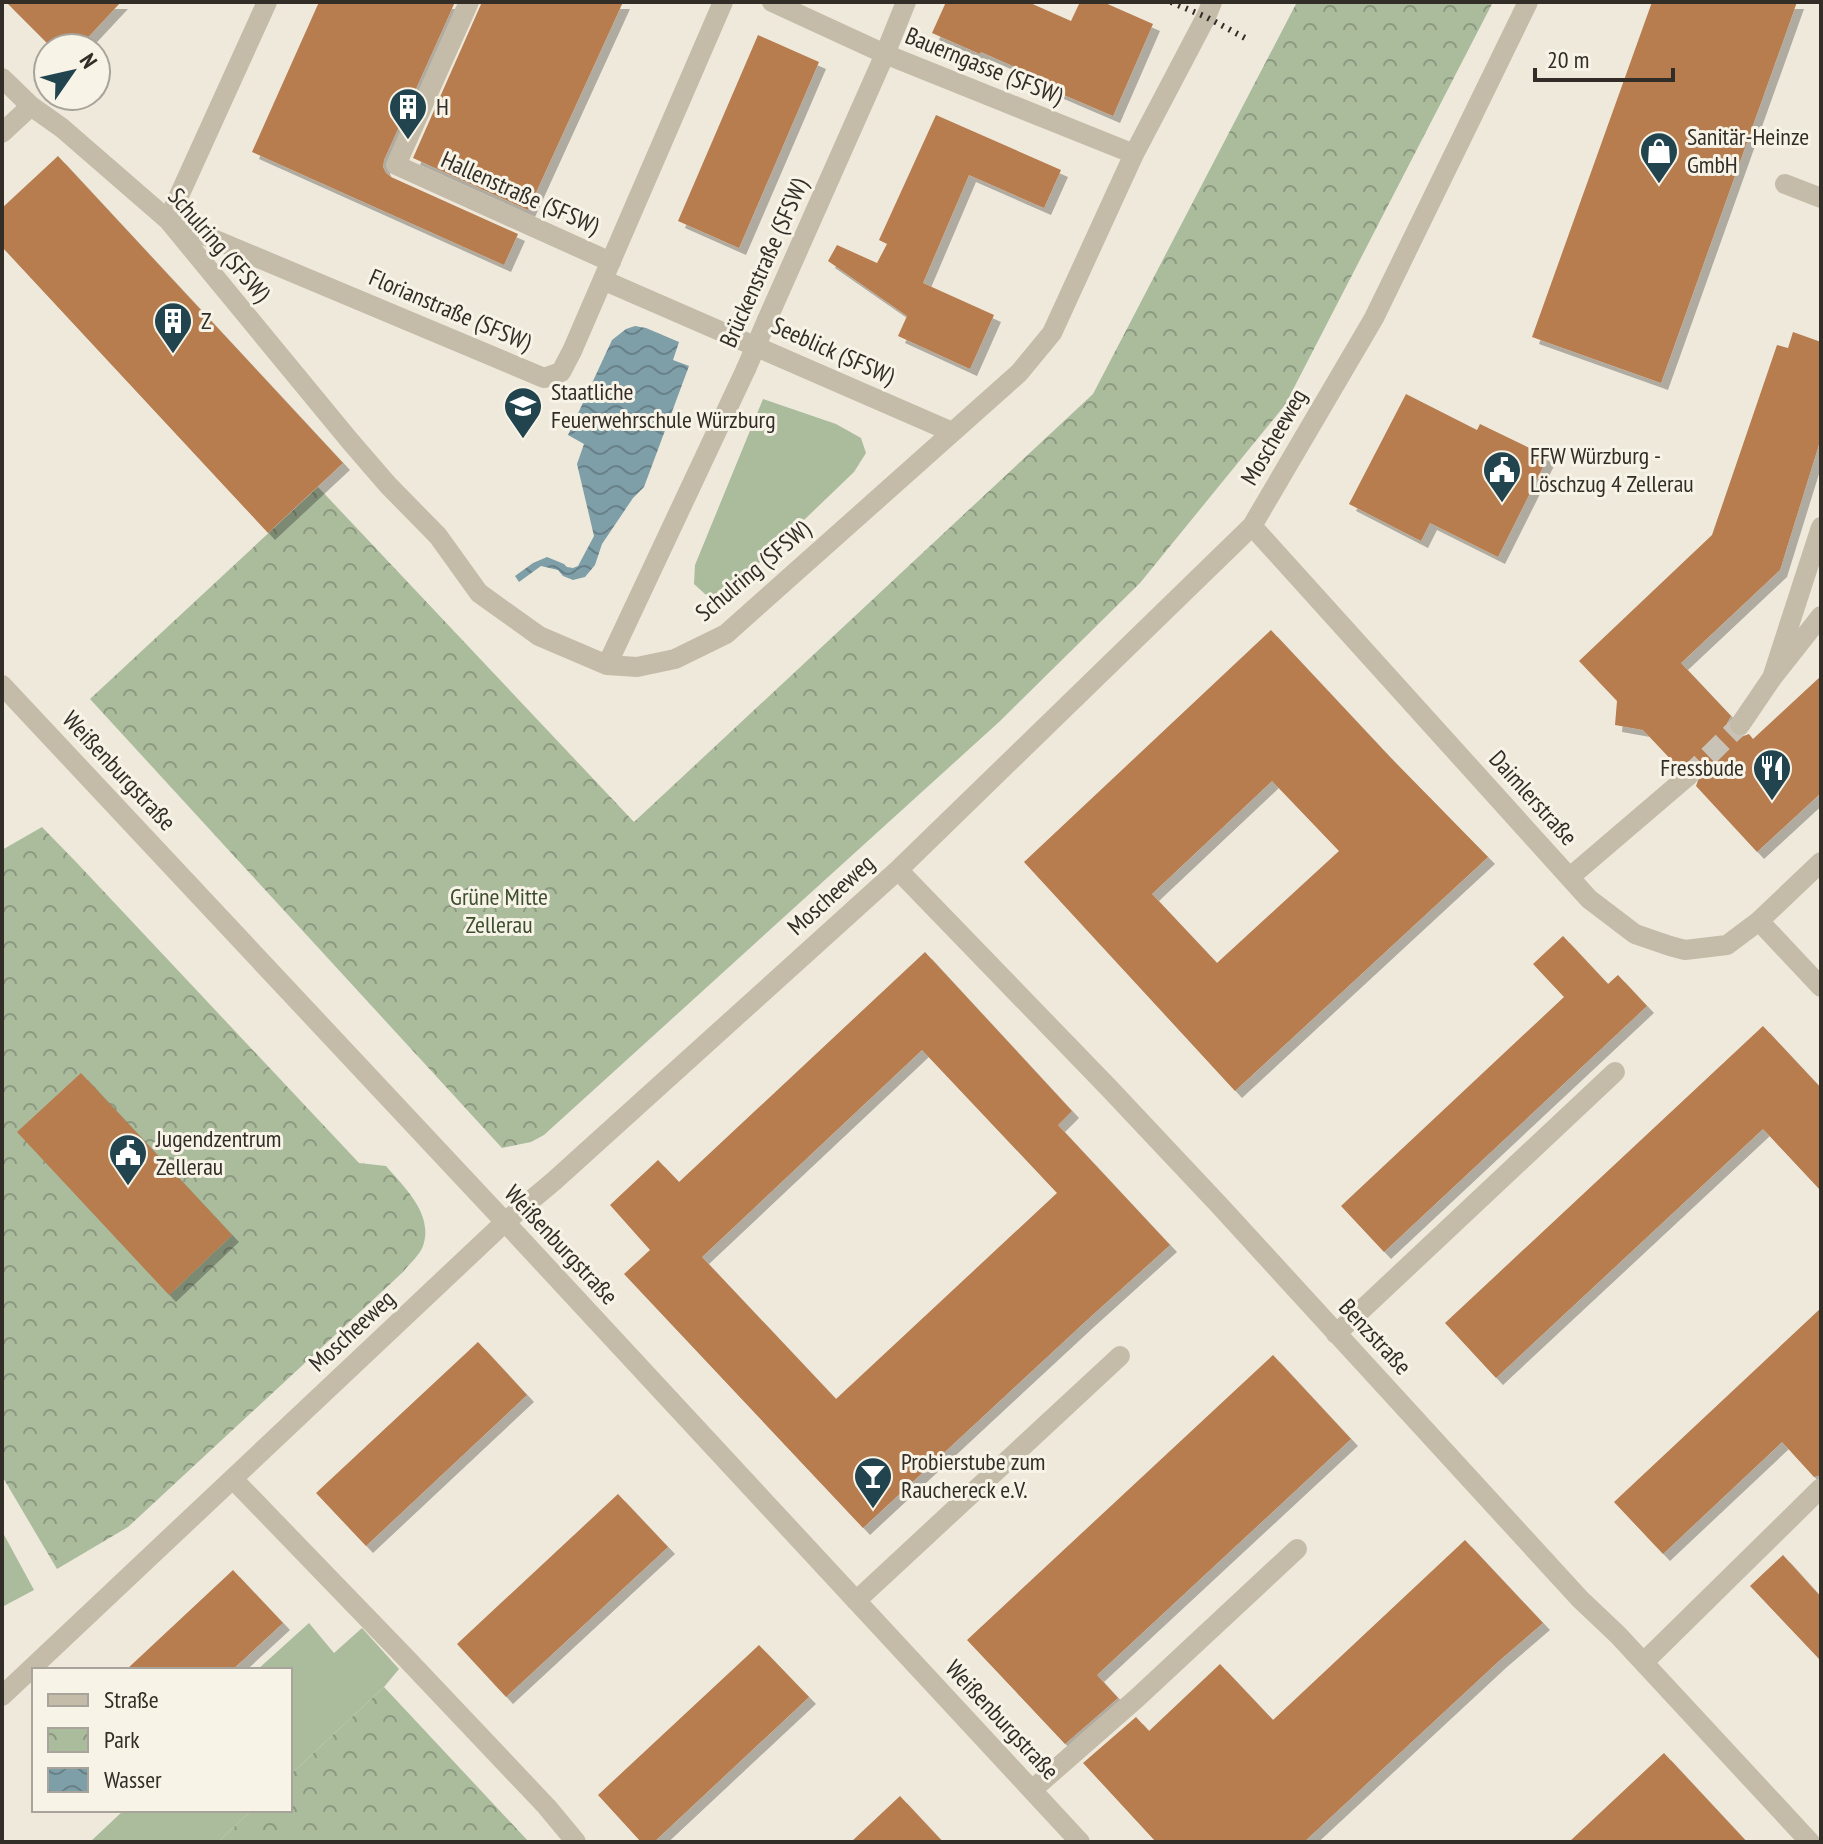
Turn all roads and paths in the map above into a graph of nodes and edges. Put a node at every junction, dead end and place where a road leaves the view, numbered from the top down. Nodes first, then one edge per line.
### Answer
1 (267, 2) edge
2 (469, 2) edge
3 (723, 2) edge
4 (772, 2) edge
5 (906, 2) edge
6 (1212, 2) edge
7 (1528, 2) edge
8 (885, 54) junction
9 (2, 78) edge
10 (31, 106) junction
11 (2, 133) edge
12 (1134, 154) junction
13 (1785, 184) dead end
14 (1821, 198) edge
15 (168, 220) junction
16 (607, 271) junction
17 (952, 432) junction
18 (1252, 526) junction
19 (1821, 527) edge
20 (1821, 616) edge
21 (607, 665) junction
22 (1772, 678) junction
23 (2, 685) edge
24 (1740, 725) tunnel mouth
25 (1687, 777) tunnel mouth
26 (1821, 862) edge
27 (898, 870) junction
28 (1570, 877) junction
29 (1759, 921) junction
30 (1821, 987) edge
31 (1615, 1072) dead end
32 (505, 1222) junction
33 (1336, 1334) junction
34 (1120, 1356) dead end
35 (233, 1479) junction
36 (1821, 1488) edge
37 (1297, 1549) dead end
38 (856, 1601) junction
39 (1644, 1662) junction
40 (2, 1696) edge
41 (1032, 1790) junction
42 (576, 1842) edge
43 (1080, 1842) edge
44 (1810, 1842) edge

1 - 15 street
2 - 16 street, Hallenstraße (SFSW)
3 - 16 street, Florianstraße (SFSW)
4 - 8 street, Bauerngasse (SFSW)
5 - 8 street, Brückenstraße (SFSW)
6 - 12 street, Schulring (SFSW)
7 - 18 street, Moscheeweg
8 - 12 street, Bauerngasse (SFSW)
8 - 21 street, Brückenstraße (SFSW), bridge
9 - 10 street, Schulring (SFSW)
10 - 11 street
10 - 15 street, Schulring (SFSW)
12 - 17 street, Schulring (SFSW)
13 - 14 street
15 - 16 street, Florianstraße (SFSW)
15 - 21 street, Schulring (SFSW)
16 - 17 street, Seeblick (SFSW)
17 - 21 street, Schulring (SFSW)
18 - 27 street, Moscheeweg
18 - 28 street, Daimlerstraße
19 - 22 street
20 - 22 street
22 - 24 street
23 - 32 street, Weißenburgstraße
25 - 28 street
26 - 29 street, Daimlerstraße
27 - 32 street, Moscheeweg
27 - 33 street, Benzstraße
28 - 29 street, Daimlerstraße
29 - 30 street
31 - 33 street
32 - 35 street, Moscheeweg
32 - 38 street, Weißenburgstraße
33 - 39 street, Benzstraße
34 - 38 street
35 - 40 street, Moscheeweg
35 - 42 street
36 - 39 street
37 - 41 street
38 - 41 street, Weißenburgstraße
39 - 44 street, Benzstraße
41 - 43 street, Weißenburgstraße

